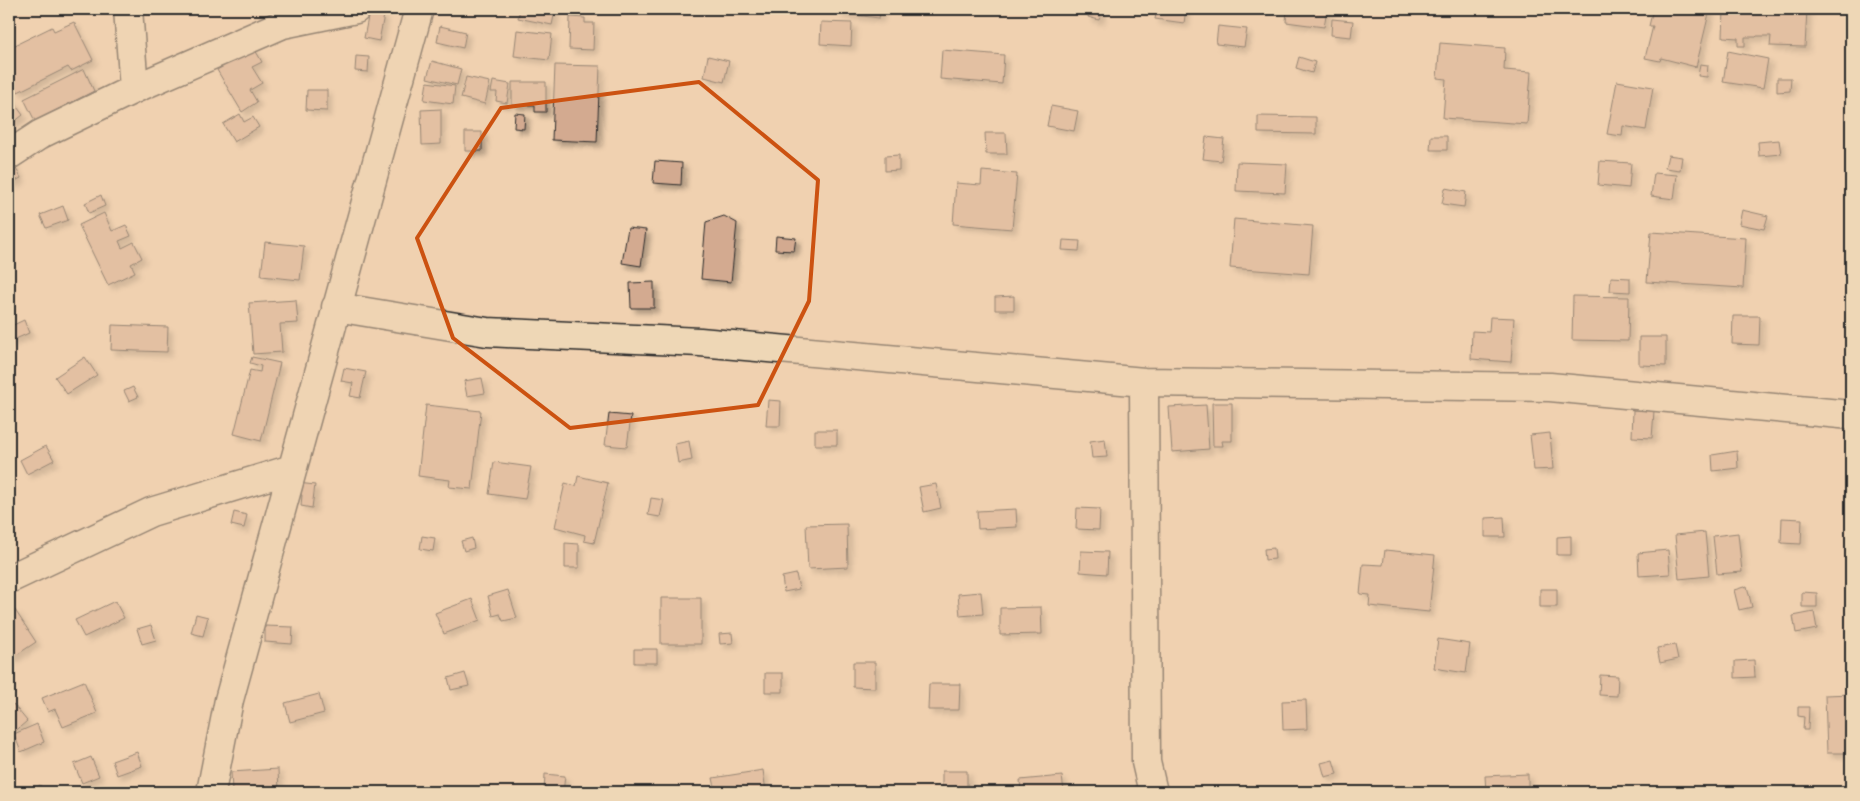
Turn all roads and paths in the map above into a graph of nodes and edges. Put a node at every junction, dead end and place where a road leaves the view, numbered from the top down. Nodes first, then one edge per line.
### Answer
1 (128, 9) edge
2 (356, 9) edge
3 (420, 9) edge
4 (134, 89) junction
5 (9, 155) edge
6 (336, 307) junction
7 (1144, 382) junction
8 (1851, 414) edge
9 (292, 469) junction
10 (9, 579) edge
11 (211, 792) edge
12 (1153, 792) edge

1 - 4 street
2 - 4 street
3 - 6 street
4 - 5 street
6 - 7 street
6 - 9 street
7 - 8 street
7 - 12 street
9 - 10 street
9 - 11 street

